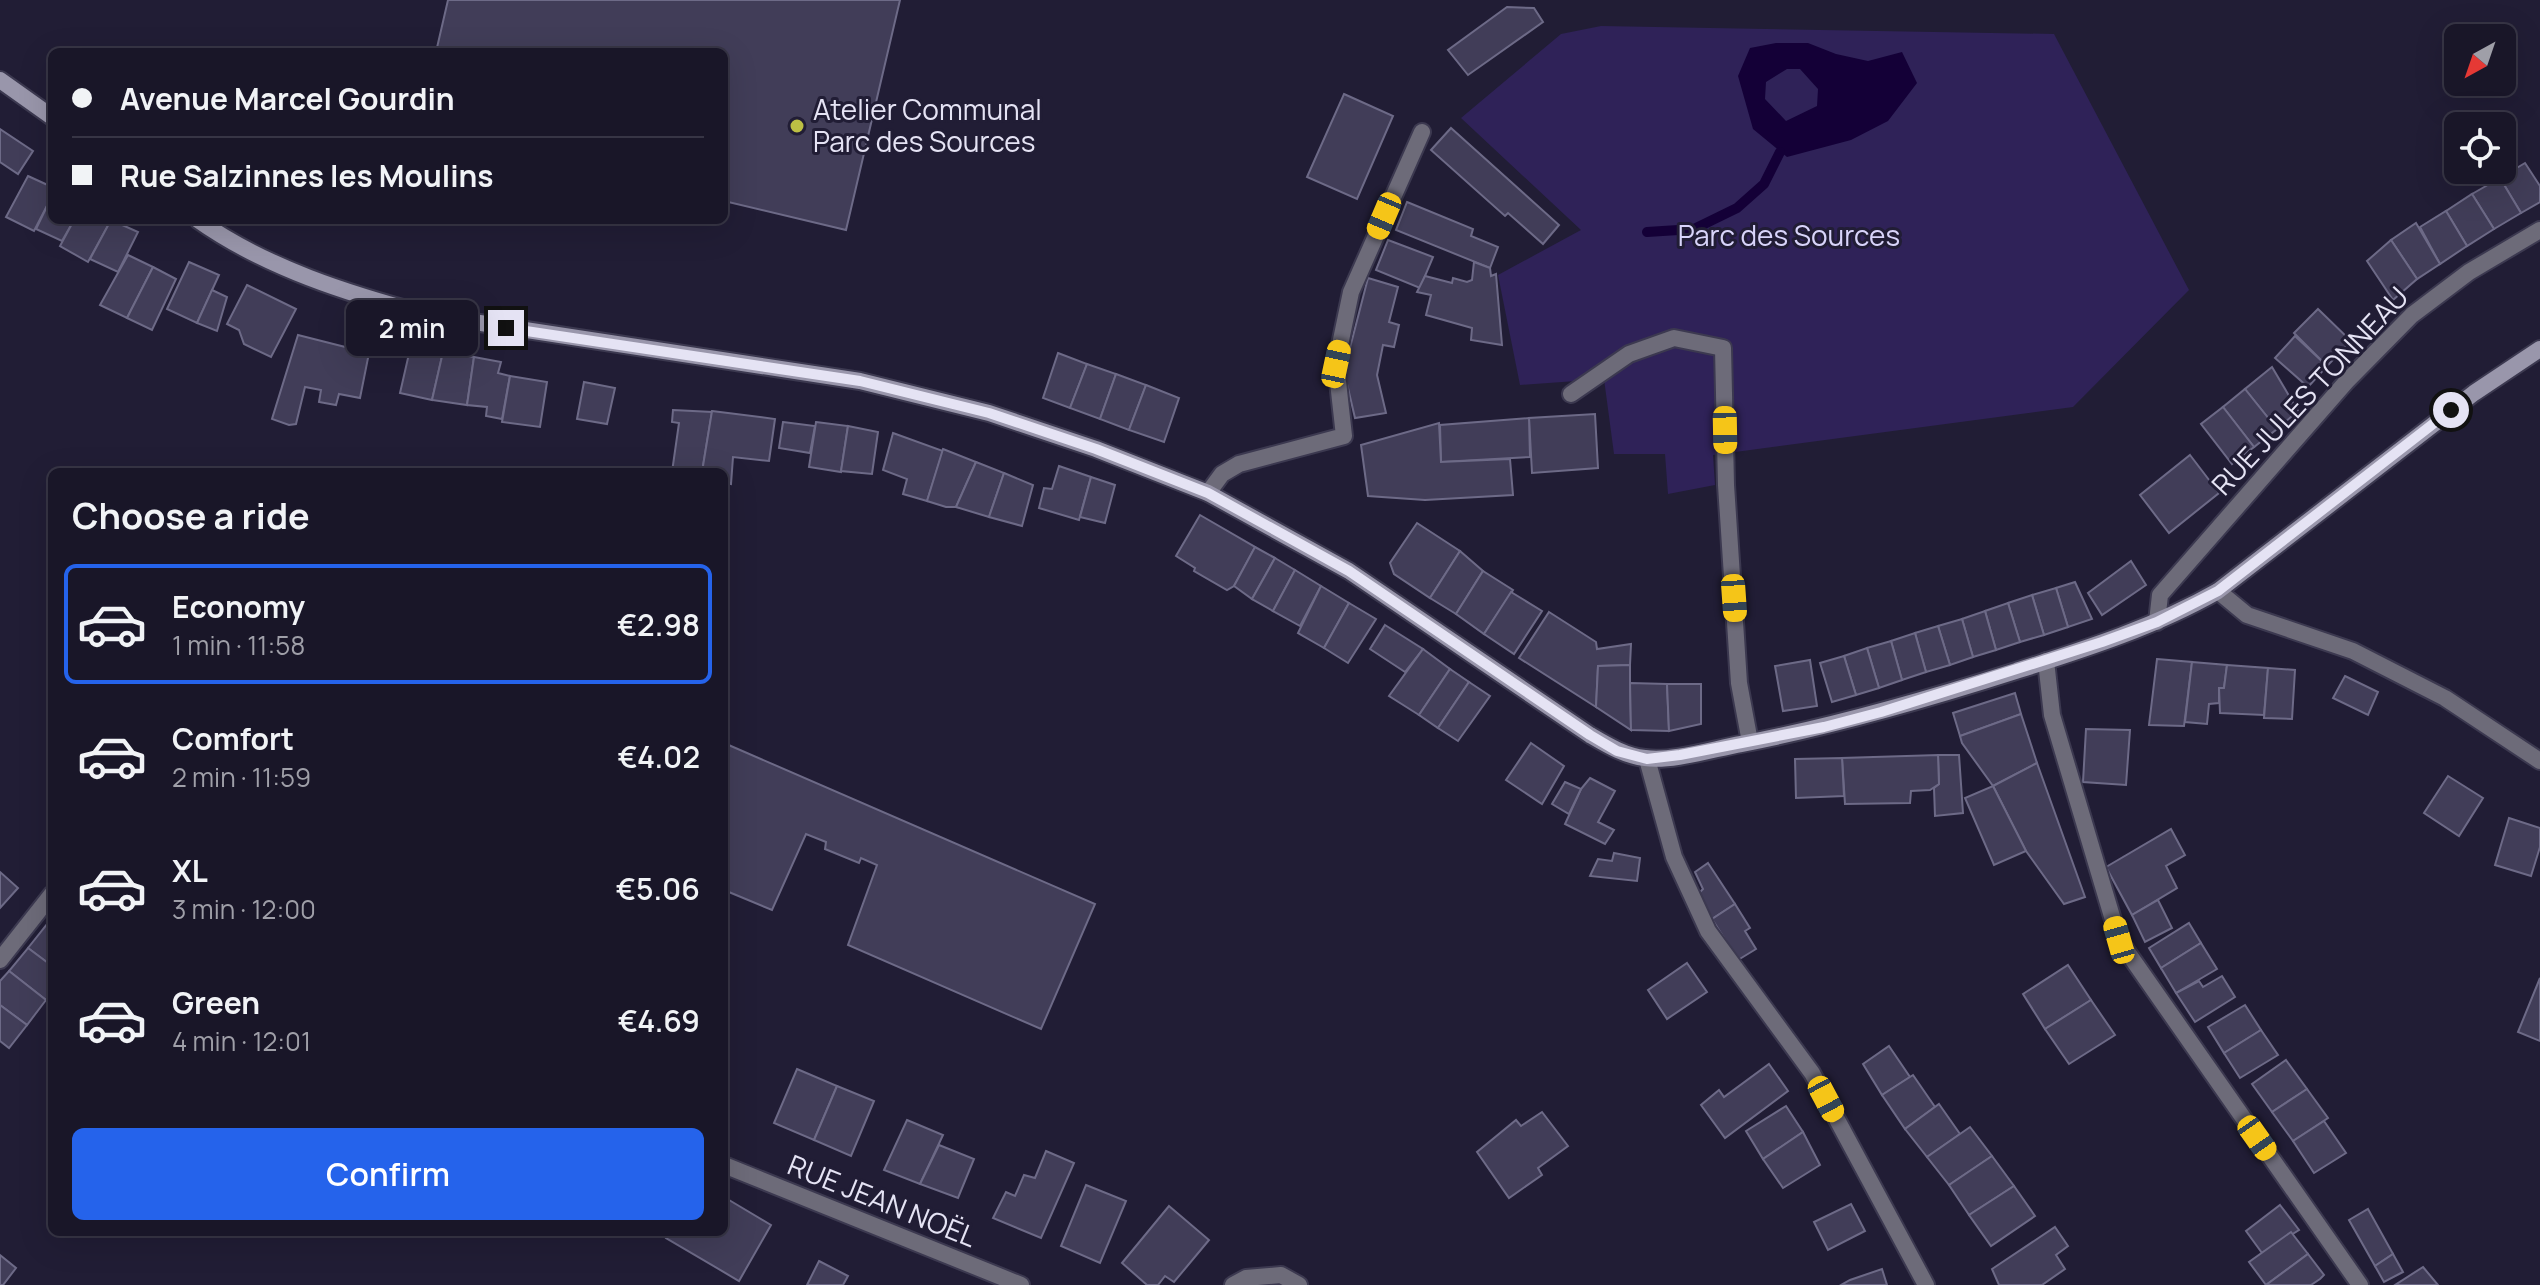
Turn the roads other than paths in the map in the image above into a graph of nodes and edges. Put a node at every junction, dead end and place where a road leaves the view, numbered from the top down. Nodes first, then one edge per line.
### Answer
1 (0, 80) edge
2 (48, 114) edge
3 (1422, 132) dead end
4 (205, 224) edge
5 (2540, 230) edge
6 (2540, 349) edge
7 (1571, 394) dead end
8 (1208, 493) junction
9 (2218, 591) junction
10 (2157, 622) junction
11 (2046, 661) junction
12 (1750, 742) junction
13 (1647, 759) junction
14 (2540, 761) edge
15 (48, 899) edge
16 (0, 960) edge
17 (728, 1167) edge
18 (1021, 1285) edge
19 (1233, 1285) edge
20 (1299, 1285) edge
21 (1926, 1285) edge
22 (2360, 1285) edge

1 - 2 street
3 - 8 street
4 - 8 street
5 - 10 street, RUE JULES TONNEAU
6 - 9 street
7 - 12 street
8 - 13 street
9 - 10 street
9 - 14 street
10 - 11 street
11 - 12 street
11 - 22 street
12 - 13 street
13 - 21 street
15 - 16 street
17 - 18 street, RUE JEAN NOËL
19 - 20 street

